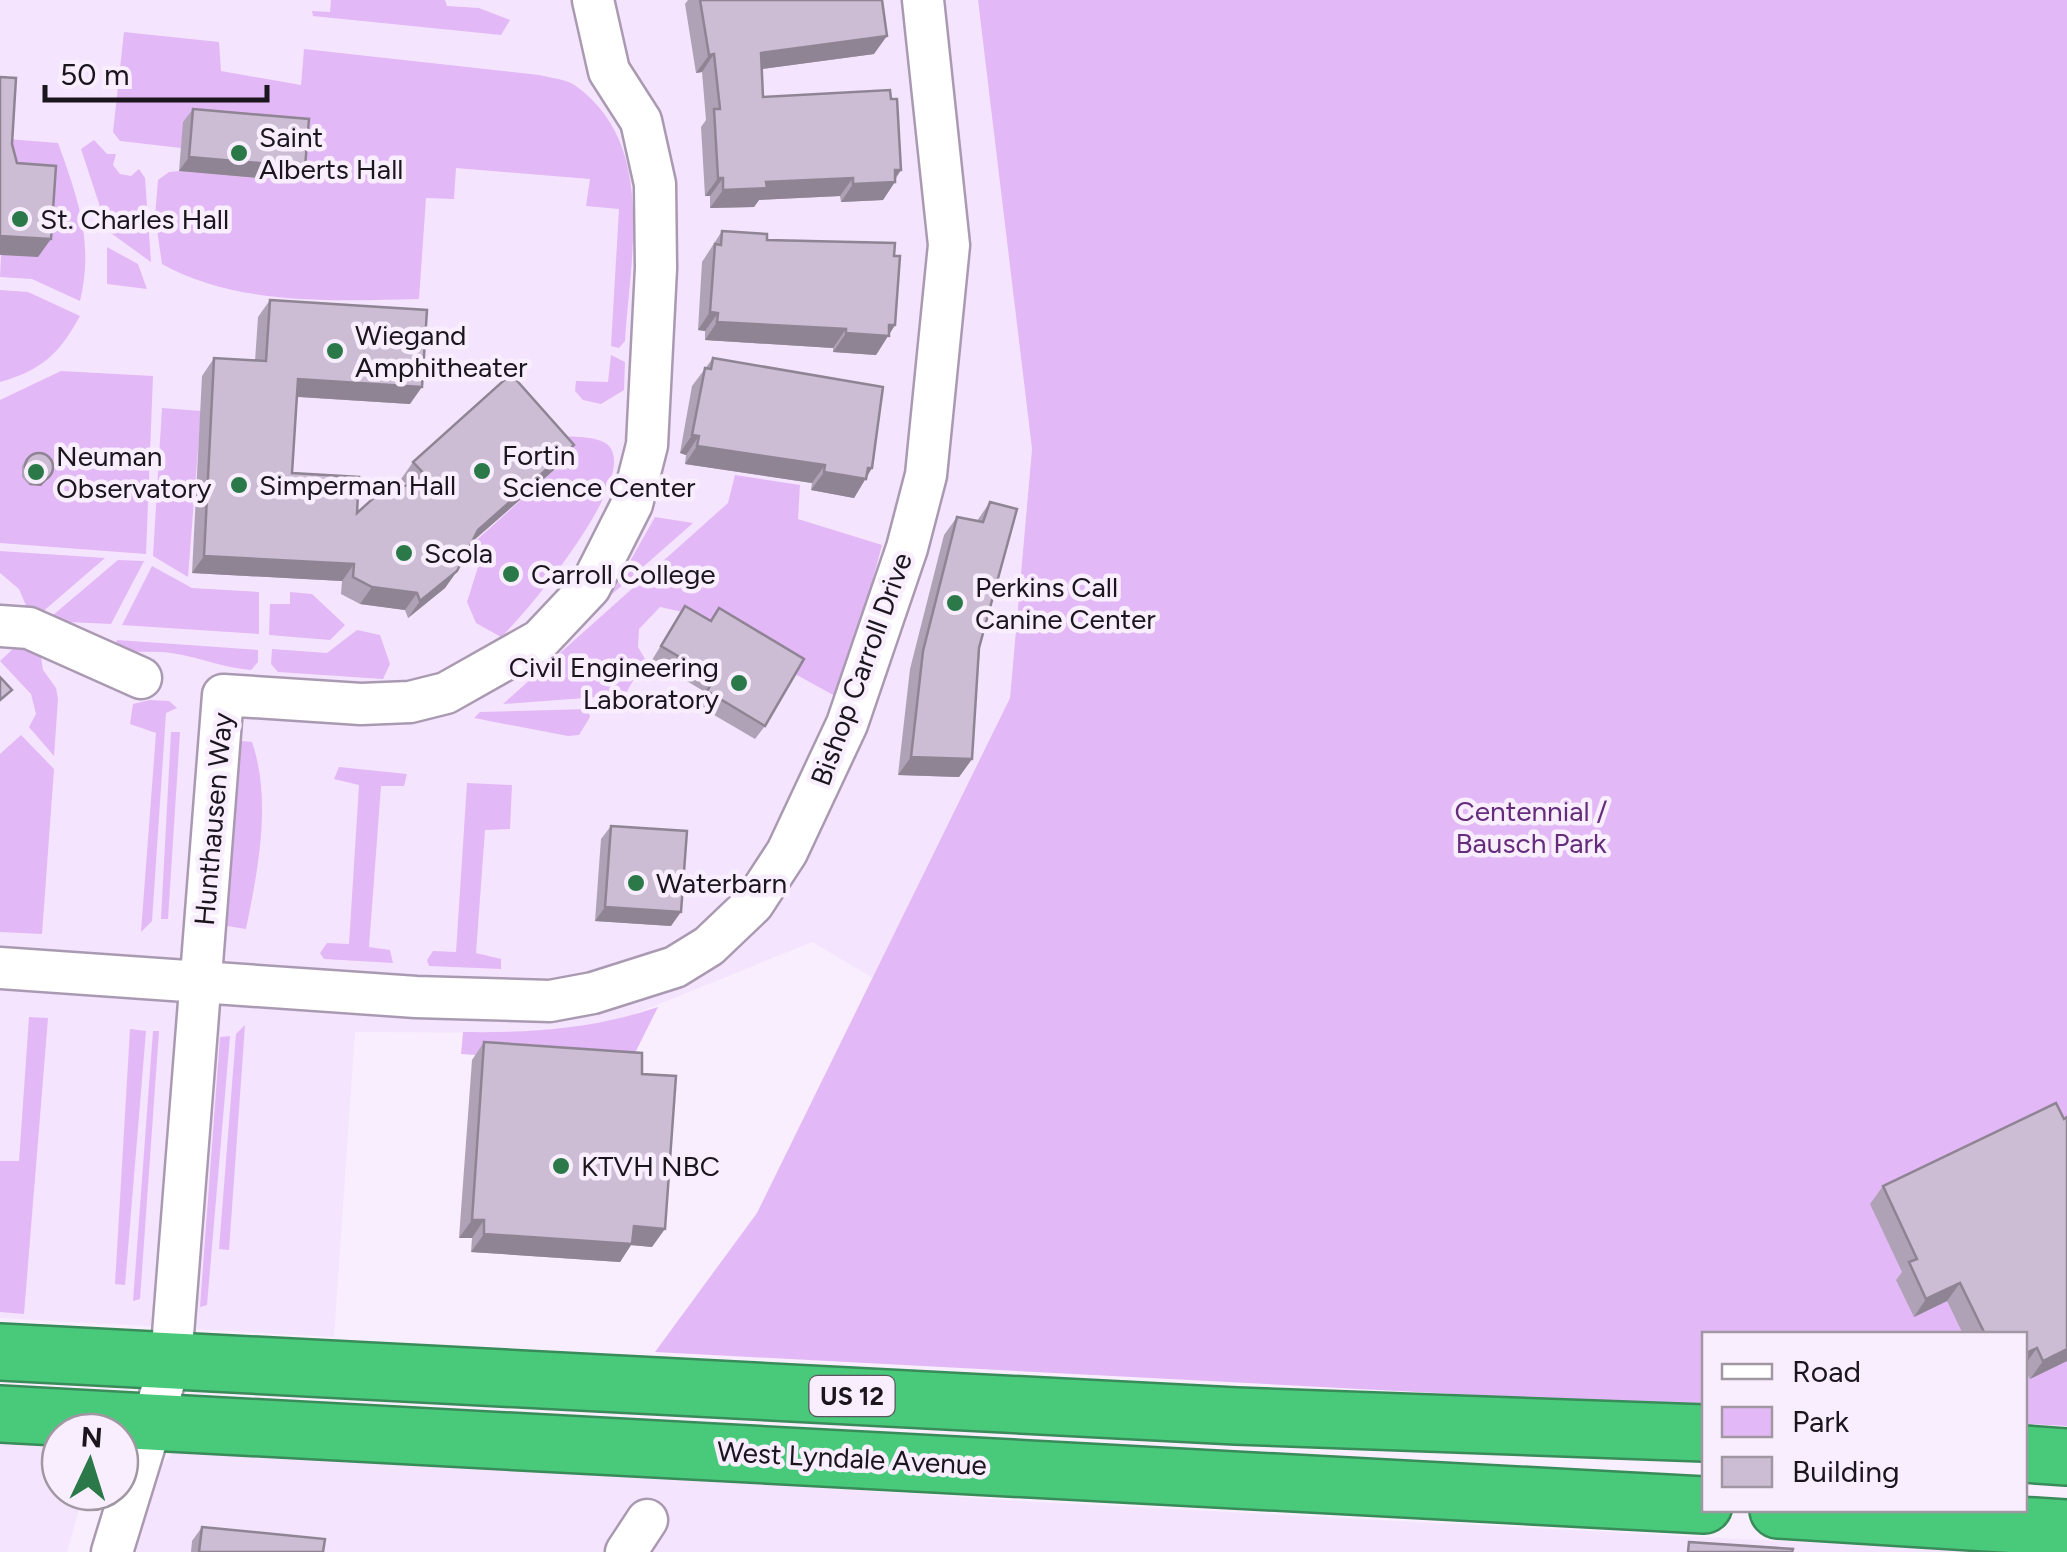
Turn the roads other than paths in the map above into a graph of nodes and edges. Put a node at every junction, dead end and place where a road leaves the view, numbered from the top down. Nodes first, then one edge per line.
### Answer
1 (593, 0) edge
2 (922, 0) edge
3 (0, 626) edge
4 (141, 678) dead end
5 (0, 968) edge
6 (199, 980) junction
7 (0, 1352) edge
8 (171, 1360) junction
9 (0, 1414) edge
10 (150, 1422) junction
11 (1702, 1434) edge
12 (2027, 1454) edge
13 (2067, 1457) edge
14 (1702, 1505) edge
15 (1810, 1512) edge
16 (2067, 1528) edge
17 (112, 1552) edge

1 - 6 street, Hunthausen Way
2 - 6 street, Bishop Carroll Drive
3 - 4 street
5 - 6 street, Bishop Carroll Drive
6 - 8 street, Hunthausen Way
7 - 8 highway, US 12
8 - 10 street, Hunthausen Way
8 - 11 highway, US 12
9 - 10 highway, West Lyndale Avenue / US 12
10 - 14 highway, West Lyndale Avenue / US 12
10 - 17 street, Hunthausen Way
12 - 13 highway
15 - 16 highway

